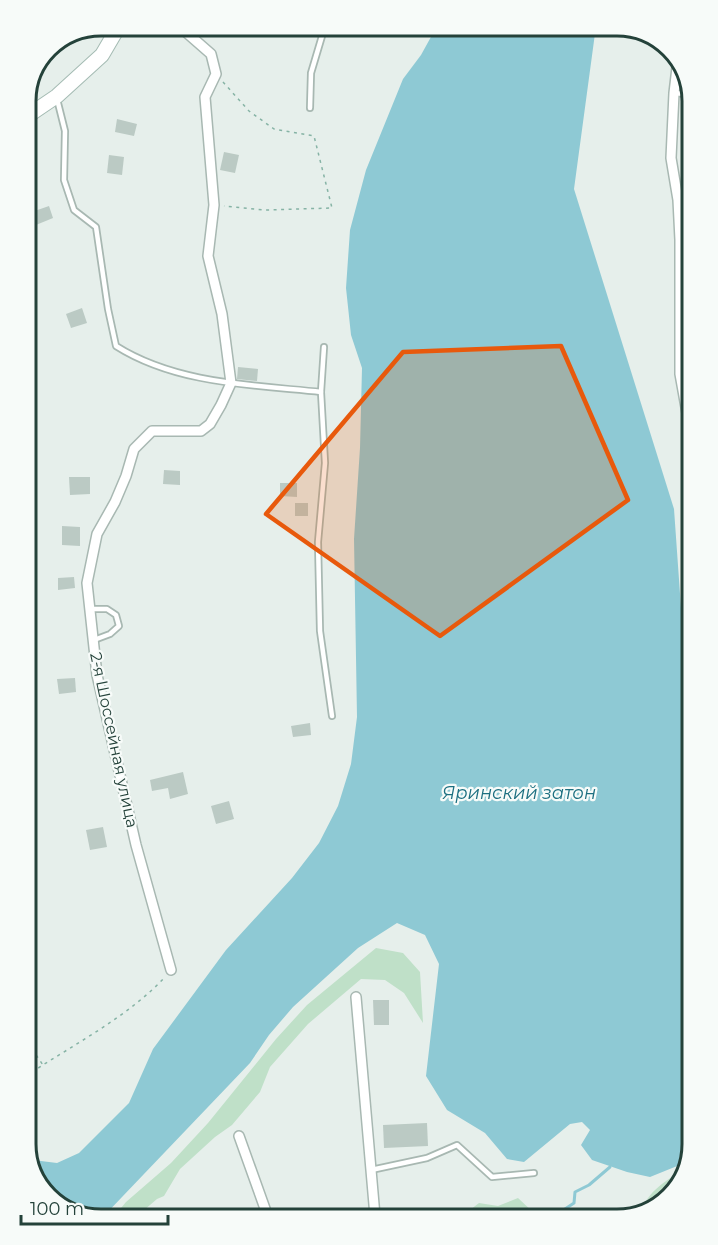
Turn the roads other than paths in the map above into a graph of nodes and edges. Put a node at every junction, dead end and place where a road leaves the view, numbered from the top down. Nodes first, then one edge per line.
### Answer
1 (113, 36) edge
2 (191, 36) edge
3 (322, 36) edge
4 (676, 74) edge
5 (674, 93) junction
6 (681, 94) edge
7 (57, 96) junction
8 (310, 108) dead end
9 (36, 110) edge
10 (324, 347) dead end
11 (231, 383) junction
12 (682, 385) edge
13 (321, 392) junction
14 (90, 609) junction
15 (94, 640) junction
16 (332, 716) dead end
17 (171, 970) road end
18 (356, 997) dead end
19 (239, 1136) dead end
20 (371, 1170) junction
21 (534, 1173) dead end
22 (265, 1209) edge
23 (374, 1209) edge

1 - 7 street
2 - 11 street
3 - 8 lane
4 - 5 street
5 - 6 lane
5 - 12 street
7 - 9 street
7 - 11 lane
10 - 13 lane
11 - 13 lane
11 - 14 street, 2-я Шоссейная улица
13 - 16 lane
14 - 15 street, 2-я Шоссейная улица
14 - 15 lane
15 - 17 street, 2-я Шоссейная улица
18 - 20 street
19 - 22 street
20 - 21 lane
20 - 23 street

